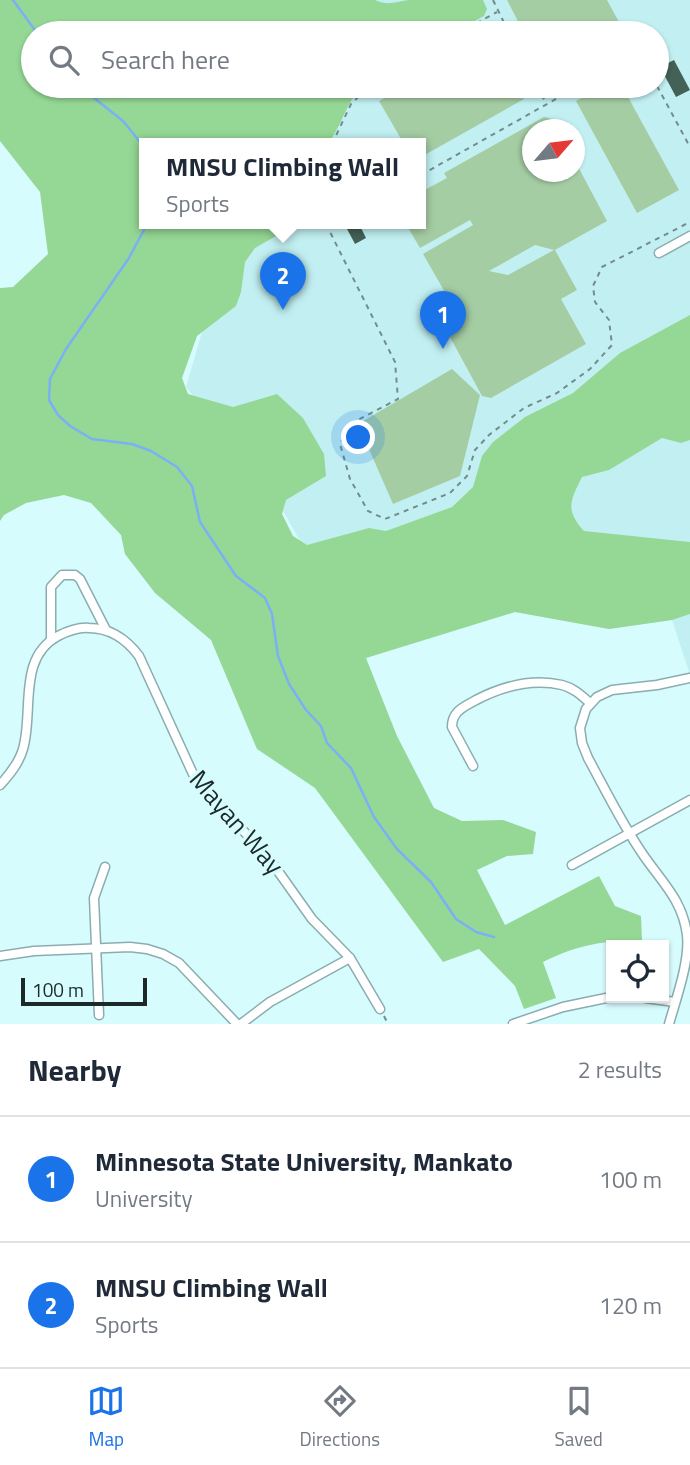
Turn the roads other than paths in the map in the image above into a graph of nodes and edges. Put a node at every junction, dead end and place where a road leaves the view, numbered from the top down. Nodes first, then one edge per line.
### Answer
1 (690, 236) edge
2 (659, 253) dead end
3 (106, 630) junction
4 (51, 640) junction
5 (690, 678) edge
6 (590, 703) junction
7 (473, 766) dead end
8 (0, 785) edge
9 (690, 800) edge
10 (630, 834) junction
11 (572, 865) dead end
12 (105, 867) dead end
13 (96, 948) junction
14 (0, 956) edge
15 (350, 958) junction
16 (606, 999) edge
17 (669, 1001) edge
18 (676, 1002) junction
19 (380, 1009) dead end
20 (99, 1014) dead end
21 (239, 1024) edge
22 (513, 1024) edge
23 (669, 1024) edge

1 - 2 street
3 - 4 street
3 - 4 street, Mayan Way
3 - 15 street, Mayan Way
4 - 8 street
5 - 6 street
6 - 7 street
6 - 10 street
9 - 10 street
10 - 11 street
10 - 18 street
12 - 13 street
13 - 14 street
13 - 20 street
13 - 21 street
15 - 19 street, Mayan Way
15 - 21 street
16 - 22 street
17 - 18 street
18 - 23 street

